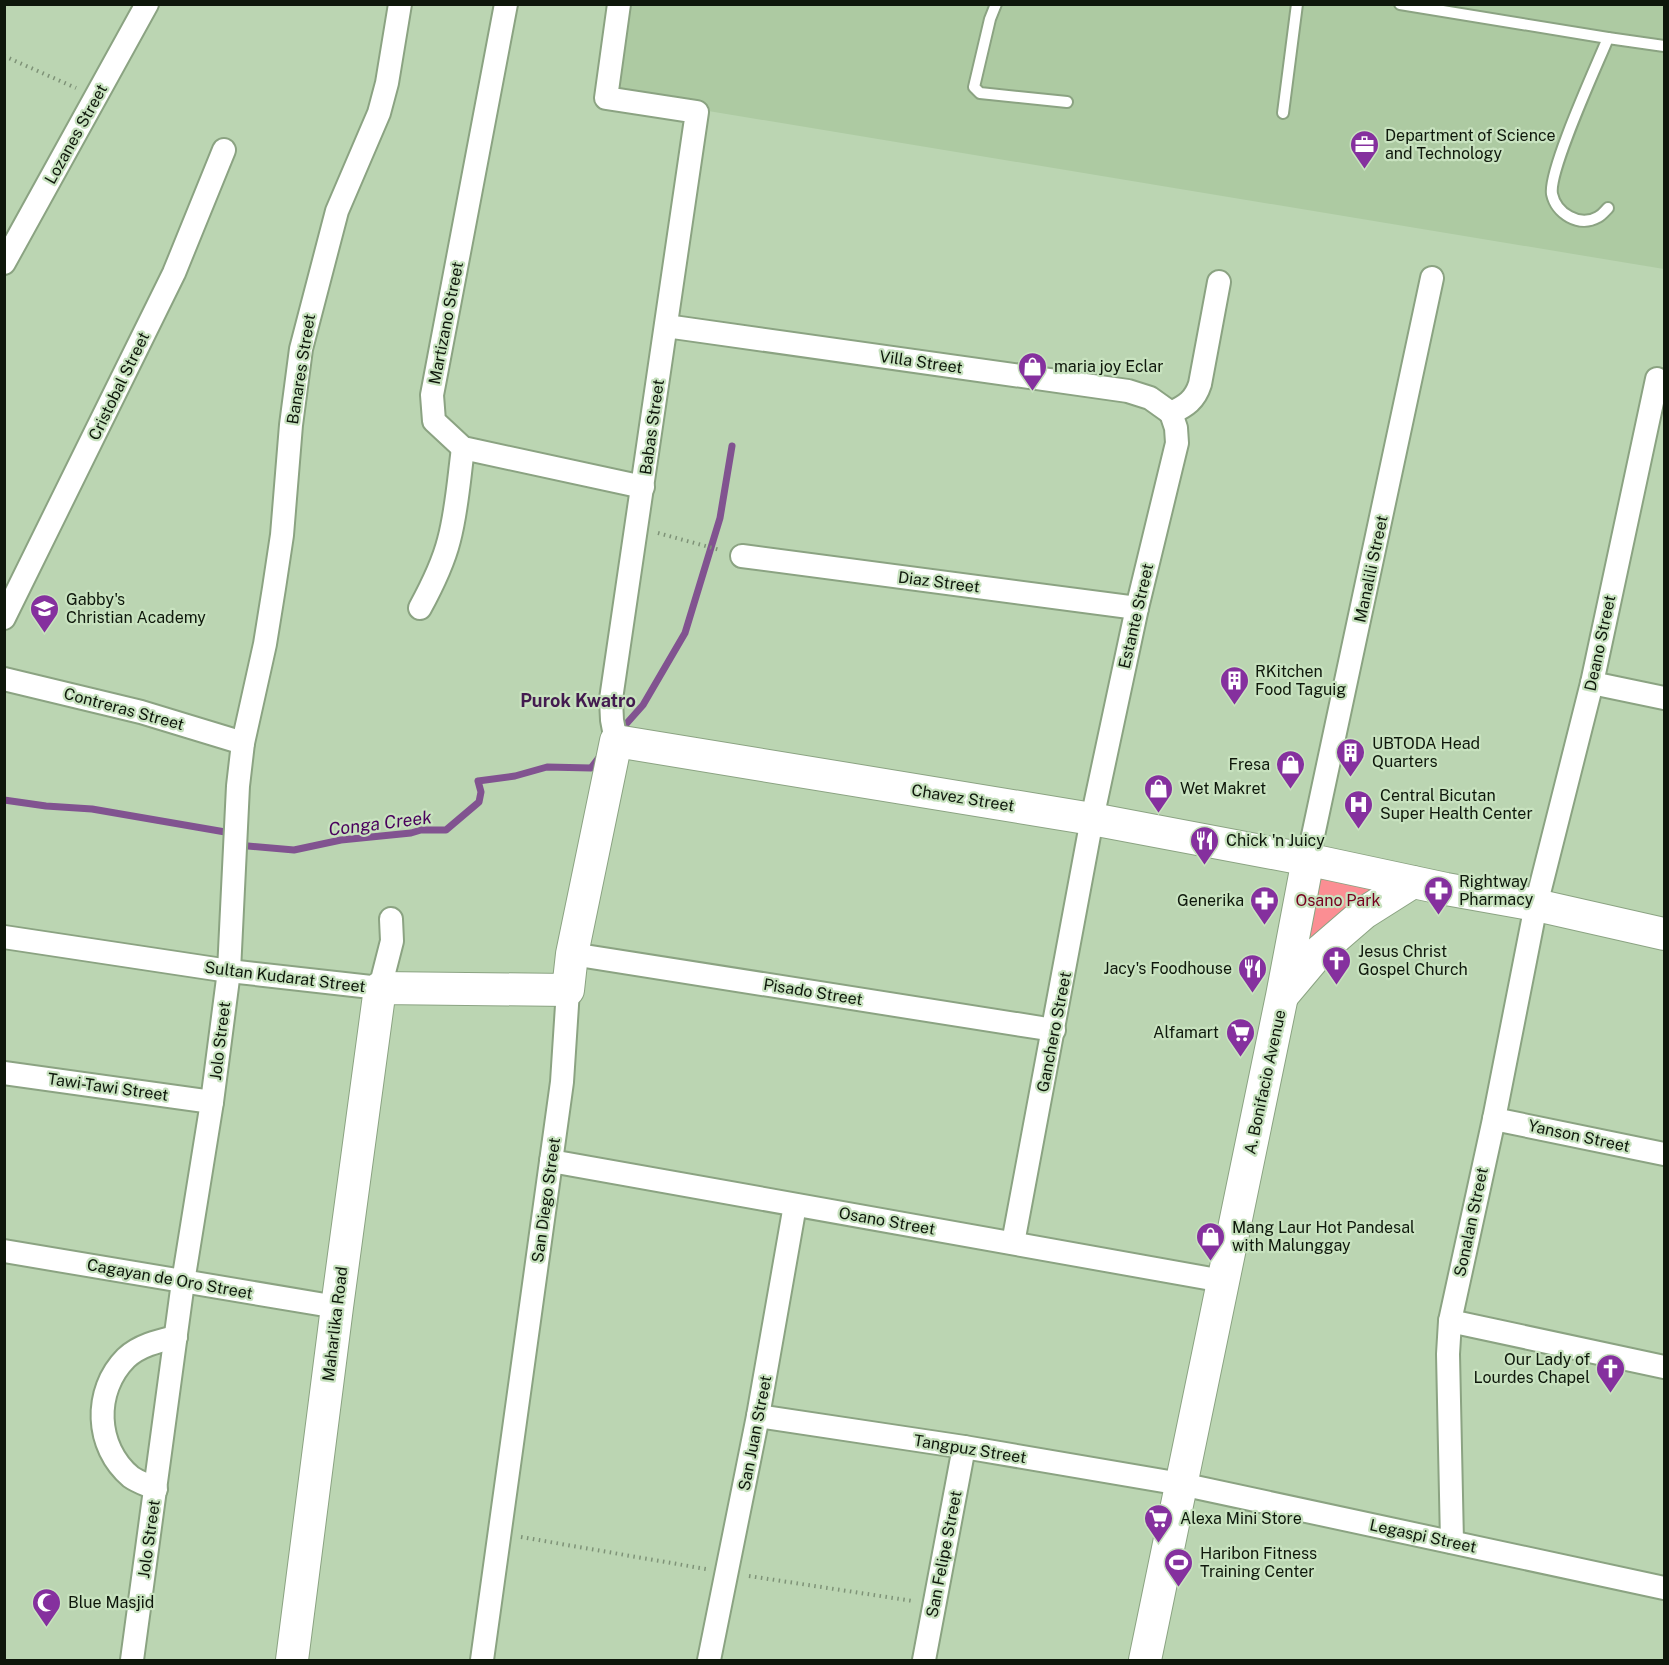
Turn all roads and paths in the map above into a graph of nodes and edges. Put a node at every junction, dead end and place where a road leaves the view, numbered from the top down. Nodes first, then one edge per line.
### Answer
1 (147, 4) edge
2 (400, 4) edge
3 (506, 4) edge
4 (619, 4) edge
5 (996, 4) edge
6 (1297, 4) edge
7 (1400, 4) edge
8 (1608, 38) junction
9 (1665, 46) edge
10 (4, 56) edge
11 (96, 96) junction
12 (1067, 102) dead end
13 (1283, 113) dead end
14 (224, 150) dead end
15 (1608, 208) dead end
16 (4, 263) edge
17 (1432, 278) dead end
18 (1219, 282) dead end
19 (666, 326) junction
20 (1657, 379) dead end
21 (1171, 413) junction
22 (463, 448) junction
23 (643, 488) junction
24 (637, 527) junction
25 (731, 554) joint
26 (420, 608) dead end
27 (1137, 608) junction
28 (4, 618) edge
29 (4, 679) edge
30 (1592, 683) junction
31 (1665, 698) edge
32 (615, 735) junction
33 (243, 743) junction
34 (1092, 819) junction
35 (1308, 859) junction
36 (1413, 882) junction
37 (1536, 905) junction
38 (391, 919) dead end
39 (1665, 934) edge
40 (4, 937) edge
41 (572, 954) junction
42 (229, 971) junction
43 (380, 988) junction
44 (568, 990) junction
45 (1282, 996) junction
46 (1054, 1030) junction
47 (4, 1073) edge
48 (212, 1102) junction
49 (1494, 1119) junction
50 (1665, 1154) edge
51 (551, 1161) junction
52 (795, 1205) junction
53 (1013, 1243) junction
54 (4, 1251) edge
55 (183, 1281) junction
56 (1224, 1281) junction
57 (337, 1307) junction
58 (1450, 1321) junction
59 (176, 1337) junction
60 (1665, 1366) edge
61 (758, 1416) junction
62 (964, 1447) junction
63 (1182, 1484) junction
64 (156, 1490) junction
65 (500, 1533) junction
66 (1452, 1542) junction
67 (728, 1573) junction
68 (1665, 1588) edge
69 (935, 1604) junction
70 (132, 1660) edge
71 (292, 1660) edge
72 (482, 1660) edge
73 (709, 1660) edge
74 (924, 1660) edge
75 (1145, 1660) edge

1 - 11 street, Lozanes Street
2 - 33 street, Banares Street
3 - 22 street, Martizano Street
4 - 19 street, Babas Street
5 - 12 lane
6 - 13 lane
7 - 8 lane
8 - 9 lane
8 - 15 lane
10 - 11 path
11 - 16 street, Lozanes Street
14 - 28 street, Cristobal Street
17 - 35 street, Manalili Street
18 - 21 street
19 - 21 street, Villa Street
19 - 23 street, Babas Street
20 - 30 street, Deano Street
21 - 27 street, Estante Street
22 - 23 street
22 - 26 street
23 - 24 street, Babas Street
24 - 25 path
24 - 32 street, Babas Street
25 - 27 street, Diaz Street
27 - 34 street, Estante Street
29 - 33 street, Contreras Street
30 - 31 street
30 - 37 street, Deano Street
32 - 34 street, Chavez Street
32 - 41 street, San Diego Street
33 - 42 street, Jolo Street
34 - 35 street, Chavez Street
34 - 46 street, Ganchero Street
35 - 36 street
35 - 45 street, A. Bonifacio Avenue
36 - 37 street
36 - 45 street
37 - 39 street
37 - 49 street, Sonalan Street
38 - 43 street
40 - 42 street, Sultan Kudarat Street
41 - 44 street, San Diego Street
41 - 46 street, Pisado Street
42 - 43 street, Sultan Kudarat Street
42 - 48 street, Jolo Street
43 - 44 street, Sultan Kudarat Street
43 - 57 street, Maharlika Road
44 - 51 street, San Diego Street
45 - 56 street, A. Bonifacio Avenue
46 - 53 street, Ganchero Street
47 - 48 street, Tawi-Tawi Street
48 - 55 street, Jolo Street
49 - 50 street, Yanson Street
49 - 58 street, Sonalan Street
51 - 52 street, Osano Street
51 - 65 street, San Diego Street
52 - 53 street, Osano Street
52 - 61 street, San Juan Street
53 - 56 street, Osano Street
54 - 55 street, Cagayan de Oro Street
55 - 57 street, Cagayan de Oro Street
55 - 59 street, Jolo Street
56 - 63 street, A. Bonifacio Avenue
57 - 71 street, Maharlika Road
58 - 60 street
58 - 66 street, Sonalan Street
59 - 64 street, Jolo Street
59 - 64 street, Jolo Street
61 - 62 street, Tangpuz Street
61 - 67 street, San Juan Street
62 - 63 street, Tangpuz Street
62 - 69 street, San Felipe Street
63 - 66 street, Legaspi Street
63 - 75 street, A. Bonifacio Avenue
64 - 70 street, Jolo Street
65 - 67 path
65 - 72 street, San Diego Street
66 - 68 street, Legaspi Street
67 - 69 path
67 - 73 street, San Juan Street
69 - 74 street, San Felipe Street

